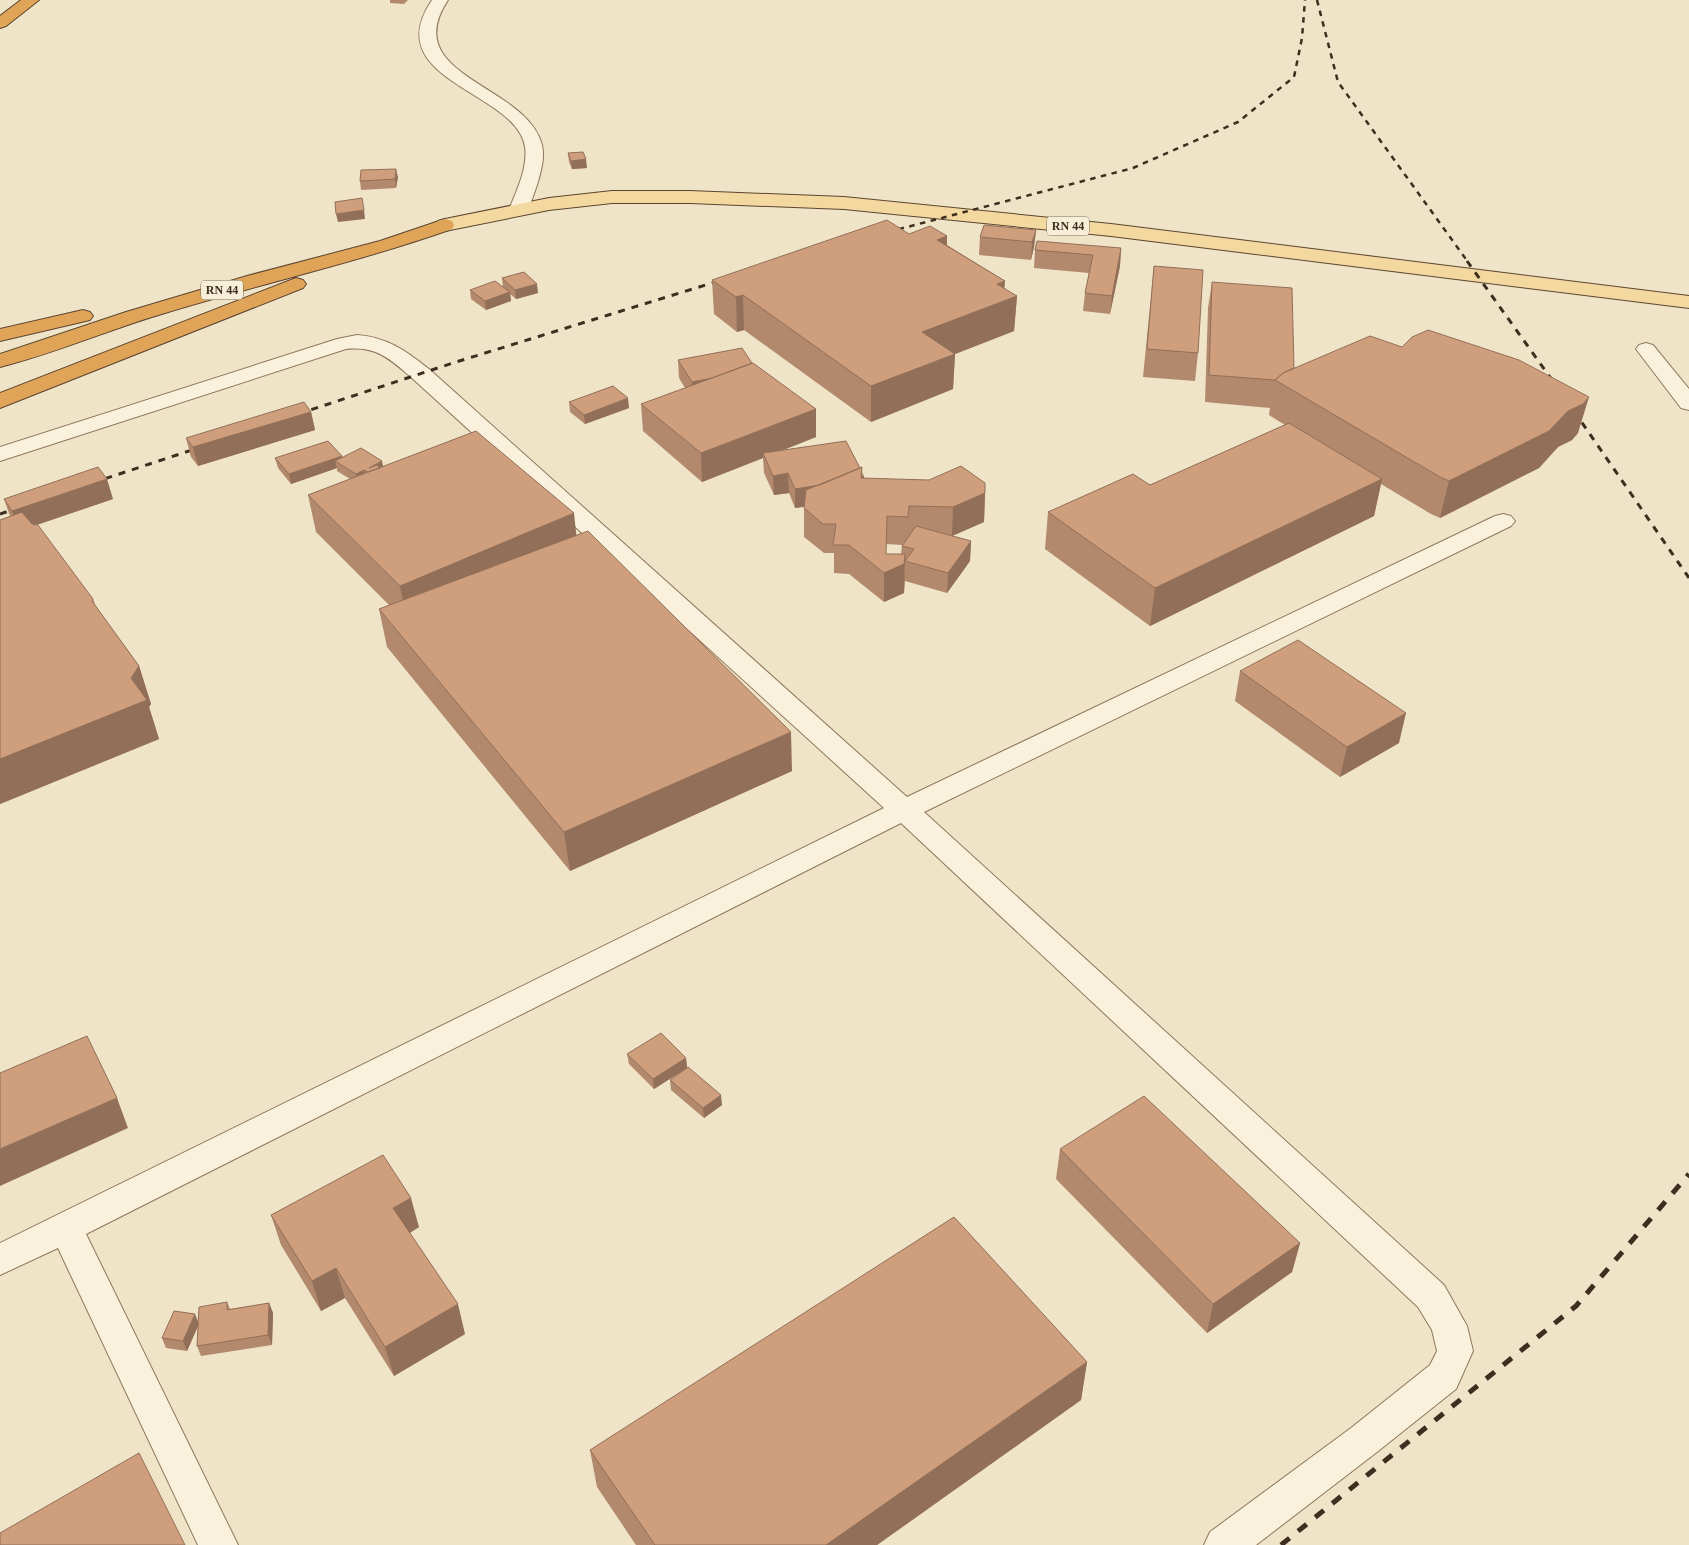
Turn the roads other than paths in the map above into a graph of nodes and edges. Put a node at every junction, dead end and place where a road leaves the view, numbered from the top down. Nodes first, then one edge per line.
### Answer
1 (31, 0) edge
2 (440, 0) edge
3 (0, 22) edge
4 (518, 210) junction
5 (445, 225) junction
6 (387, 245) junction
7 (1689, 302) edge
8 (0, 335) edge
9 (1646, 349) dead end
10 (0, 361) edge
11 (0, 401) edge
12 (1689, 403) edge
13 (0, 454) edge
14 (1503, 521) dead end
15 (904, 810) junction
16 (66, 1227) junction
17 (0, 1260) edge
18 (218, 1545) edge
19 (1224, 1545) edge

1 - 3 highway
2 - 4 lane
4 - 5 main road, RN 44
4 - 7 main road, RN 44
5 - 6 highway, RN 44
5 - 8 highway
6 - 10 highway, RN 44
6 - 11 highway
9 - 12 lane
13 - 15 lane
14 - 15 lane
15 - 16 lane
15 - 19 lane
16 - 17 lane
16 - 18 lane

